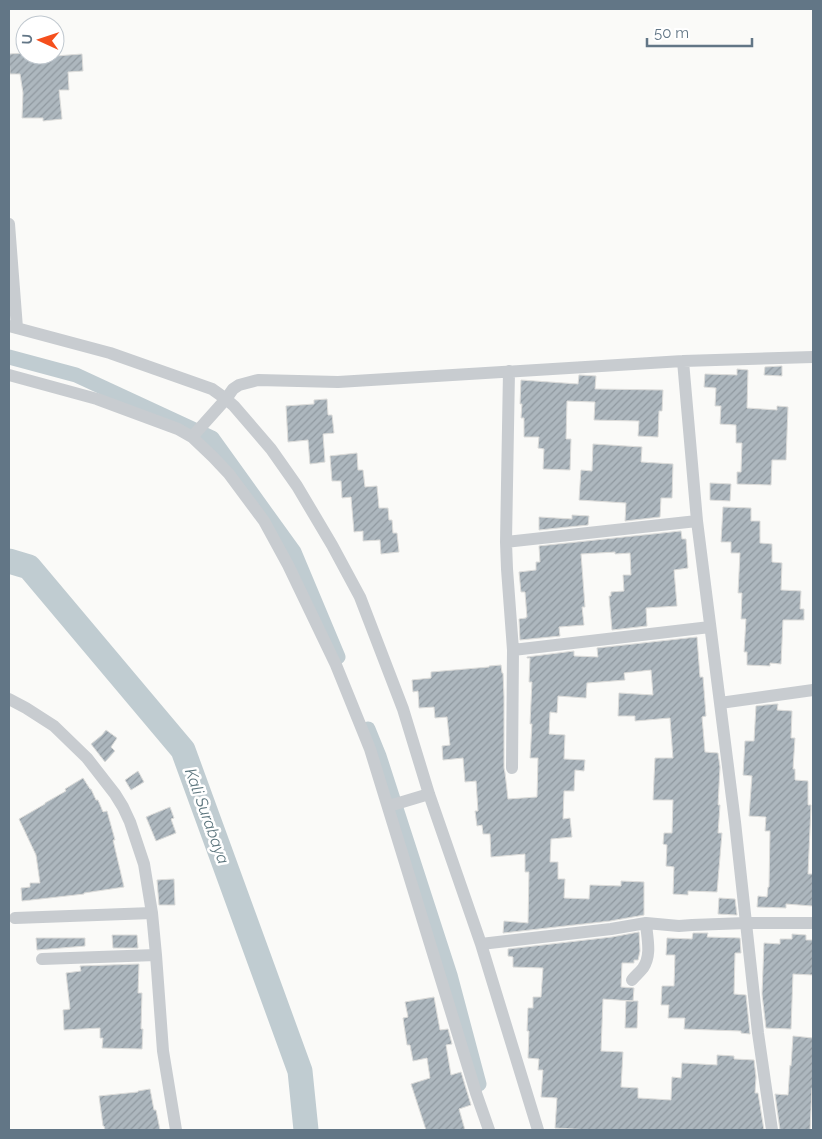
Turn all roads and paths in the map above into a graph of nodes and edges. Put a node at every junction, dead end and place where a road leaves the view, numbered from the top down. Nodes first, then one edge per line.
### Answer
1 (9, 224) edge
2 (13, 327) edge
3 (813, 357) edge
4 (683, 361) junction
5 (509, 370) junction
6 (9, 375) edge
7 (226, 399) junction
8 (193, 436) junction
9 (697, 521) junction
10 (506, 542) junction
11 (710, 628) junction
12 (513, 650) junction
13 (813, 690) edge
14 (9, 699) edge
15 (720, 703) junction
16 (512, 768) dead end
17 (426, 795) junction
18 (391, 806) junction
19 (152, 913) junction
20 (16, 918) dead end
21 (646, 923) junction
22 (746, 923) junction
23 (813, 923) edge
24 (481, 944) junction
25 (156, 955) junction
26 (42, 959) dead end
27 (632, 980) dead end
28 (176, 1130) edge
29 (489, 1130) edge
30 (538, 1130) edge
31 (772, 1130) edge

1 - 2 street
2 - 7 street
3 - 4 street
4 - 5 street
4 - 9 street
5 - 7 street
5 - 10 street
6 - 8 street
7 - 8 street
7 - 17 street
8 - 18 street
9 - 10 street
9 - 11 street
10 - 12 street
11 - 12 street
11 - 15 street
12 - 16 street
13 - 15 street
14 - 19 street
15 - 22 street
17 - 18 street
17 - 24 street
18 - 29 street
19 - 20 street
19 - 25 street
21 - 22 street
21 - 24 street
21 - 27 street
22 - 23 street
22 - 31 street
24 - 30 street
25 - 26 street
25 - 28 street

